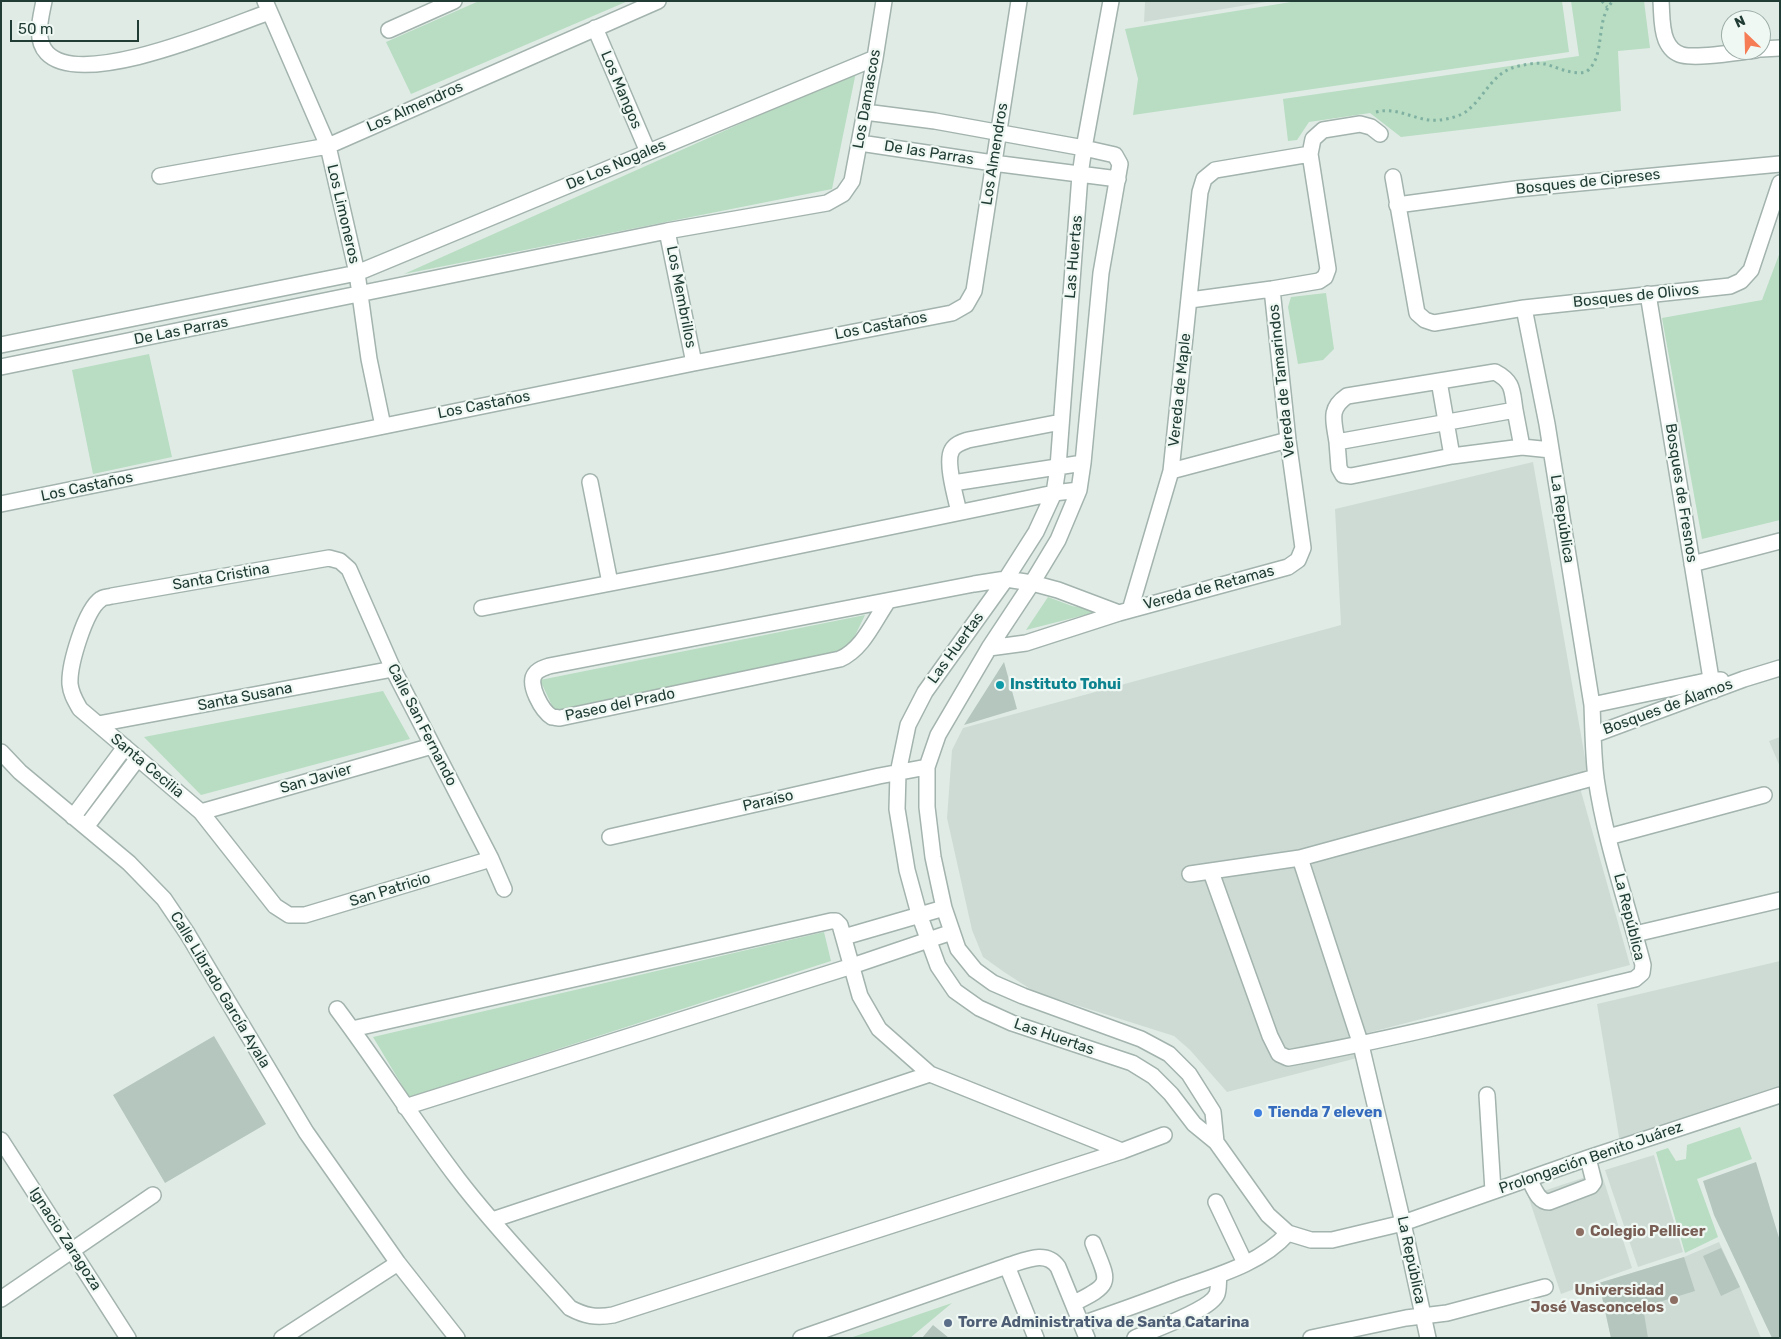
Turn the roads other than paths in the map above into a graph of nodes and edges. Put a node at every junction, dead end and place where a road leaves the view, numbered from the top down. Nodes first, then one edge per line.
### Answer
1 (44, 1) edge
2 (454, 1) edge
3 (658, 1) edge
4 (884, 1) edge
5 (1019, 1) edge
6 (1111, 1) edge
7 (1661, 1) edge
8 (267, 6) edge
9 (595, 28) junction
10 (389, 30) dead end
11 (1721, 53) edge
12 (875, 58) junction
13 (865, 112) junction
14 (998, 133) junction
15 (1380, 134) dead end
16 (860, 143) junction
17 (328, 146) junction
18 (1084, 148) junction
19 (648, 152) junction
20 (1310, 154) junction
21 (1115, 155) joint
22 (993, 163) junction
23 (1780, 164) edge
24 (1080, 175) junction
25 (160, 176) dead end
26 (1393, 177) dead end
27 (1118, 179) junction
28 (1780, 183) edge
29 (1398, 205) junction
30 (667, 231) junction
31 (357, 273) junction
32 (1272, 289) junction
33 (361, 294) junction
34 (1648, 294) junction
35 (1190, 300) junction
36 (966, 305) joint
37 (1524, 308) junction
38 (1, 345) edge
39 (694, 363) junction
40 (1, 367) edge
41 (1439, 381) junction
42 (1515, 410) junction
43 (1061, 422) junction
44 (1446, 424) junction
45 (383, 426) junction
46 (1288, 440) junction
47 (1337, 442) junction
48 (1522, 447) junction
49 (1551, 450) junction
50 (1452, 456) junction
51 (1083, 463) junction
52 (1058, 467) junction
53 (1171, 471) junction
54 (590, 482) dead end
55 (953, 483) junction
56 (1079, 490) junction
57 (1054, 492) junction
58 (1, 504) edge
59 (958, 512) junction
60 (1780, 540) edge
61 (1298, 560) joint
62 (340, 561) joint
63 (1692, 564) junction
64 (1006, 579) junction
65 (610, 583) junction
66 (1032, 583) junction
67 (101, 599) joint
68 (888, 601) junction
69 (482, 608) dead end
70 (1125, 611) junction
71 (990, 648) junction
72 (1780, 668) edge
73 (393, 669) junction
74 (1712, 686) junction
75 (1592, 705) junction
76 (98, 724) junction
77 (1592, 735) junction
78 (432, 746) junction
79 (125, 747) junction
80 (1, 752) edge
81 (138, 758) junction
82 (927, 767) junction
83 (898, 772) junction
84 (1596, 777) junction
85 (1764, 795) dead end
86 (201, 812) junction
87 (73, 817) junction
88 (86, 828) junction
89 (610, 837) dead end
90 (1608, 837) junction
91 (1300, 858) junction
92 (491, 860) junction
93 (1211, 872) junction
94 (1190, 874) dead end
95 (504, 889) dead end
96 (1780, 900) edge
97 (944, 908) junction
98 (919, 914) junction
99 (289, 915) joint
100 (952, 932) junction
101 (1635, 934) junction
102 (844, 937) junction
103 (928, 940) junction
104 (852, 966) junction
105 (337, 1009) dead end
106 (352, 1029) junction
107 (1361, 1044) junction
108 (930, 1074) junction
109 (1487, 1095) dead end
110 (1780, 1095) edge
111 (405, 1107) junction
112 (1164, 1135) dead end
113 (1, 1140) edge
114 (1216, 1142) junction
115 (1122, 1151) junction
116 (1588, 1158) junction
117 (1529, 1179) junction
118 (1493, 1191) junction
119 (153, 1195) dead end
120 (1216, 1202) dead end
121 (492, 1220) junction
122 (1403, 1223) junction
123 (1288, 1233) junction
124 (1092, 1243) dead end
125 (72, 1250) junction
126 (398, 1263) junction
127 (1245, 1263) junction
128 (1007, 1266) junction
129 (1219, 1275) junction
130 (1545, 1287) dead end
131 (1, 1300) edge
132 (1074, 1303) junction
133 (1424, 1316) junction
134 (1085, 1331) edge
135 (128, 1338) edge
136 (282, 1338) edge
137 (457, 1338) edge
138 (801, 1338) edge
139 (1036, 1338) edge
140 (1135, 1338) edge
141 (1311, 1338) edge
142 (1428, 1338) edge

1 - 8 street, Los Limoneros
2 - 10 street
3 - 9 street, Los Almendros
4 - 12 street, Los Damascos
5 - 14 street, Los Almendros
6 - 18 street, Las Huertas
7 - 11 street
8 - 17 street, Los Limoneros
9 - 17 street, Los Almendros
9 - 19 street, Los Mangos
12 - 13 street, Los Damascos
12 - 19 street, De Los Nogales
13 - 14 street, De las Parras
13 - 16 street, Los Damascos
14 - 18 street, De las Parras
14 - 22 street, Los Almendros
15 - 20 street
16 - 22 street, De las Parras
16 - 30 street, Los Damascos
17 - 25 street, Los Almendros
17 - 31 street, Los Limoneros
18 - 21 street, De las Parras
18 - 24 street, Las Huertas
19 - 31 street, De Los Nogales
20 - 32 street, Vereda de Tamarindos
20 - 35 street, Vereda de Maple
21 - 27 street, Las Huertas
22 - 24 street, De las Parras
22 - 36 street, Los Almendros
23 - 29 street, Bosques de Cipreses
24 - 27 street, De las Parras
24 - 43 street, Las Huertas
26 - 29 street
27 - 51 street, Las Huertas
28 - 34 street, Bosques de Olivos
29 - 37 street, Bosques de Olivos
30 - 33 street
30 - 39 street, Los Membrillos
31 - 33 street, Los Limoneros
31 - 38 street, De Las Parras
32 - 35 street
32 - 46 street, Vereda de Tamarindos
33 - 40 street, De Las Parras
33 - 45 street, Los Limoneros
34 - 37 street, Bosques de Olivos
34 - 63 street, Bosques de Fresnos
35 - 53 street, Vereda de Maple
36 - 39 street, Los Castaños
37 - 49 street, La República
39 - 45 street, Los Castaños
41 - 42 street
41 - 44 street
41 - 47 street
42 - 44 street
42 - 48 street
43 - 52 street, Las Huertas
43 - 55 street
44 - 47 street
44 - 50 street
45 - 58 street, Los Castaños
46 - 53 street
46 - 61 street, Vereda de Tamarindos
47 - 50 street
48 - 49 street
48 - 50 street
49 - 75 street, La República
51 - 52 street
51 - 56 street, Las Huertas
52 - 55 street
52 - 57 street, Las Huertas
53 - 70 street, Vereda de Maple
54 - 65 street
55 - 59 street
56 - 57 street
56 - 66 street, Las Huertas
57 - 59 street
57 - 64 street, Las Huertas
59 - 65 street
60 - 63 street
61 - 70 street, Vereda de Retamas
62 - 67 street, Santa Cristina
62 - 73 street, Calle San Fernando
63 - 74 street, Bosques de Fresnos
64 - 66 street, Paseo del Prado
64 - 68 street, Paseo del Prado
64 - 83 street, Las Huertas
65 - 69 street
66 - 70 street
66 - 71 street, Las Huertas
67 - 76 street, Santa Cecilia
68 - 68 street, Paseo del Prado
70 - 71 street, Vereda de Retamas
71 - 82 street, Las Huertas
72 - 74 street, Bosques de Álamos
73 - 76 street, Santa Susana
73 - 78 street, Calle San Fernando
74 - 75 street, Bosques de Álamos
74 - 77 street, Bosques de Álamos
75 - 77 street, La República
76 - 79 street, Santa Cecilia
77 - 84 street, La República
78 - 86 street, San Javier
78 - 92 street, Calle San Fernando
79 - 81 street, Santa Cecilia
79 - 87 street
80 - 87 street, Calle Librado García Ayala
81 - 86 street, Santa Cecilia
81 - 88 street
82 - 83 street, Paraíso
82 - 97 street, Las Huertas
83 - 89 street, Paraíso
83 - 98 street, Las Huertas
84 - 90 street, La República
84 - 91 street
85 - 90 street
86 - 99 street, Santa Cecilia
87 - 88 street, Calle Librado García Ayala
88 - 126 street, Calle Librado García Ayala
90 - 101 street, La República
91 - 93 street
91 - 107 street
92 - 95 street, Calle San Fernando
92 - 99 street, San Patricio
93 - 94 street
93 - 107 street
96 - 101 street
97 - 98 street
97 - 100 street, Las Huertas
98 - 102 street
98 - 103 street, Las Huertas
100 - 103 street
100 - 114 street, Las Huertas
101 - 107 street, La República
102 - 104 street
102 - 106 street
103 - 104 street
103 - 114 street, Las Huertas
104 - 108 street
104 - 111 street
105 - 106 street
106 - 111 street
107 - 122 street, La República
108 - 115 street
108 - 121 street
109 - 118 street
110 - 116 street, Prolongación Benito Juárez
111 - 121 street
112 - 115 street
113 - 125 street, Ignacio Zaragoza
114 - 123 street, Las Huertas
115 - 121 street
116 - 117 street, Prolongación Benito Juárez
116 - 117 street
117 - 118 street, Prolongación Benito Juárez
118 - 122 street, Prolongación Benito Juárez
119 - 125 street
120 - 127 street
122 - 123 street, Las Huertas
122 - 133 street, La República
123 - 127 street
124 - 132 street
125 - 131 street
125 - 135 street, Ignacio Zaragoza
126 - 136 street
126 - 137 street, Calle Librado García Ayala
127 - 129 street
128 - 132 street
128 - 138 street
128 - 139 street
129 - 134 street
129 - 140 street
130 - 133 street
132 - 134 street
133 - 141 street
133 - 142 street, La República

